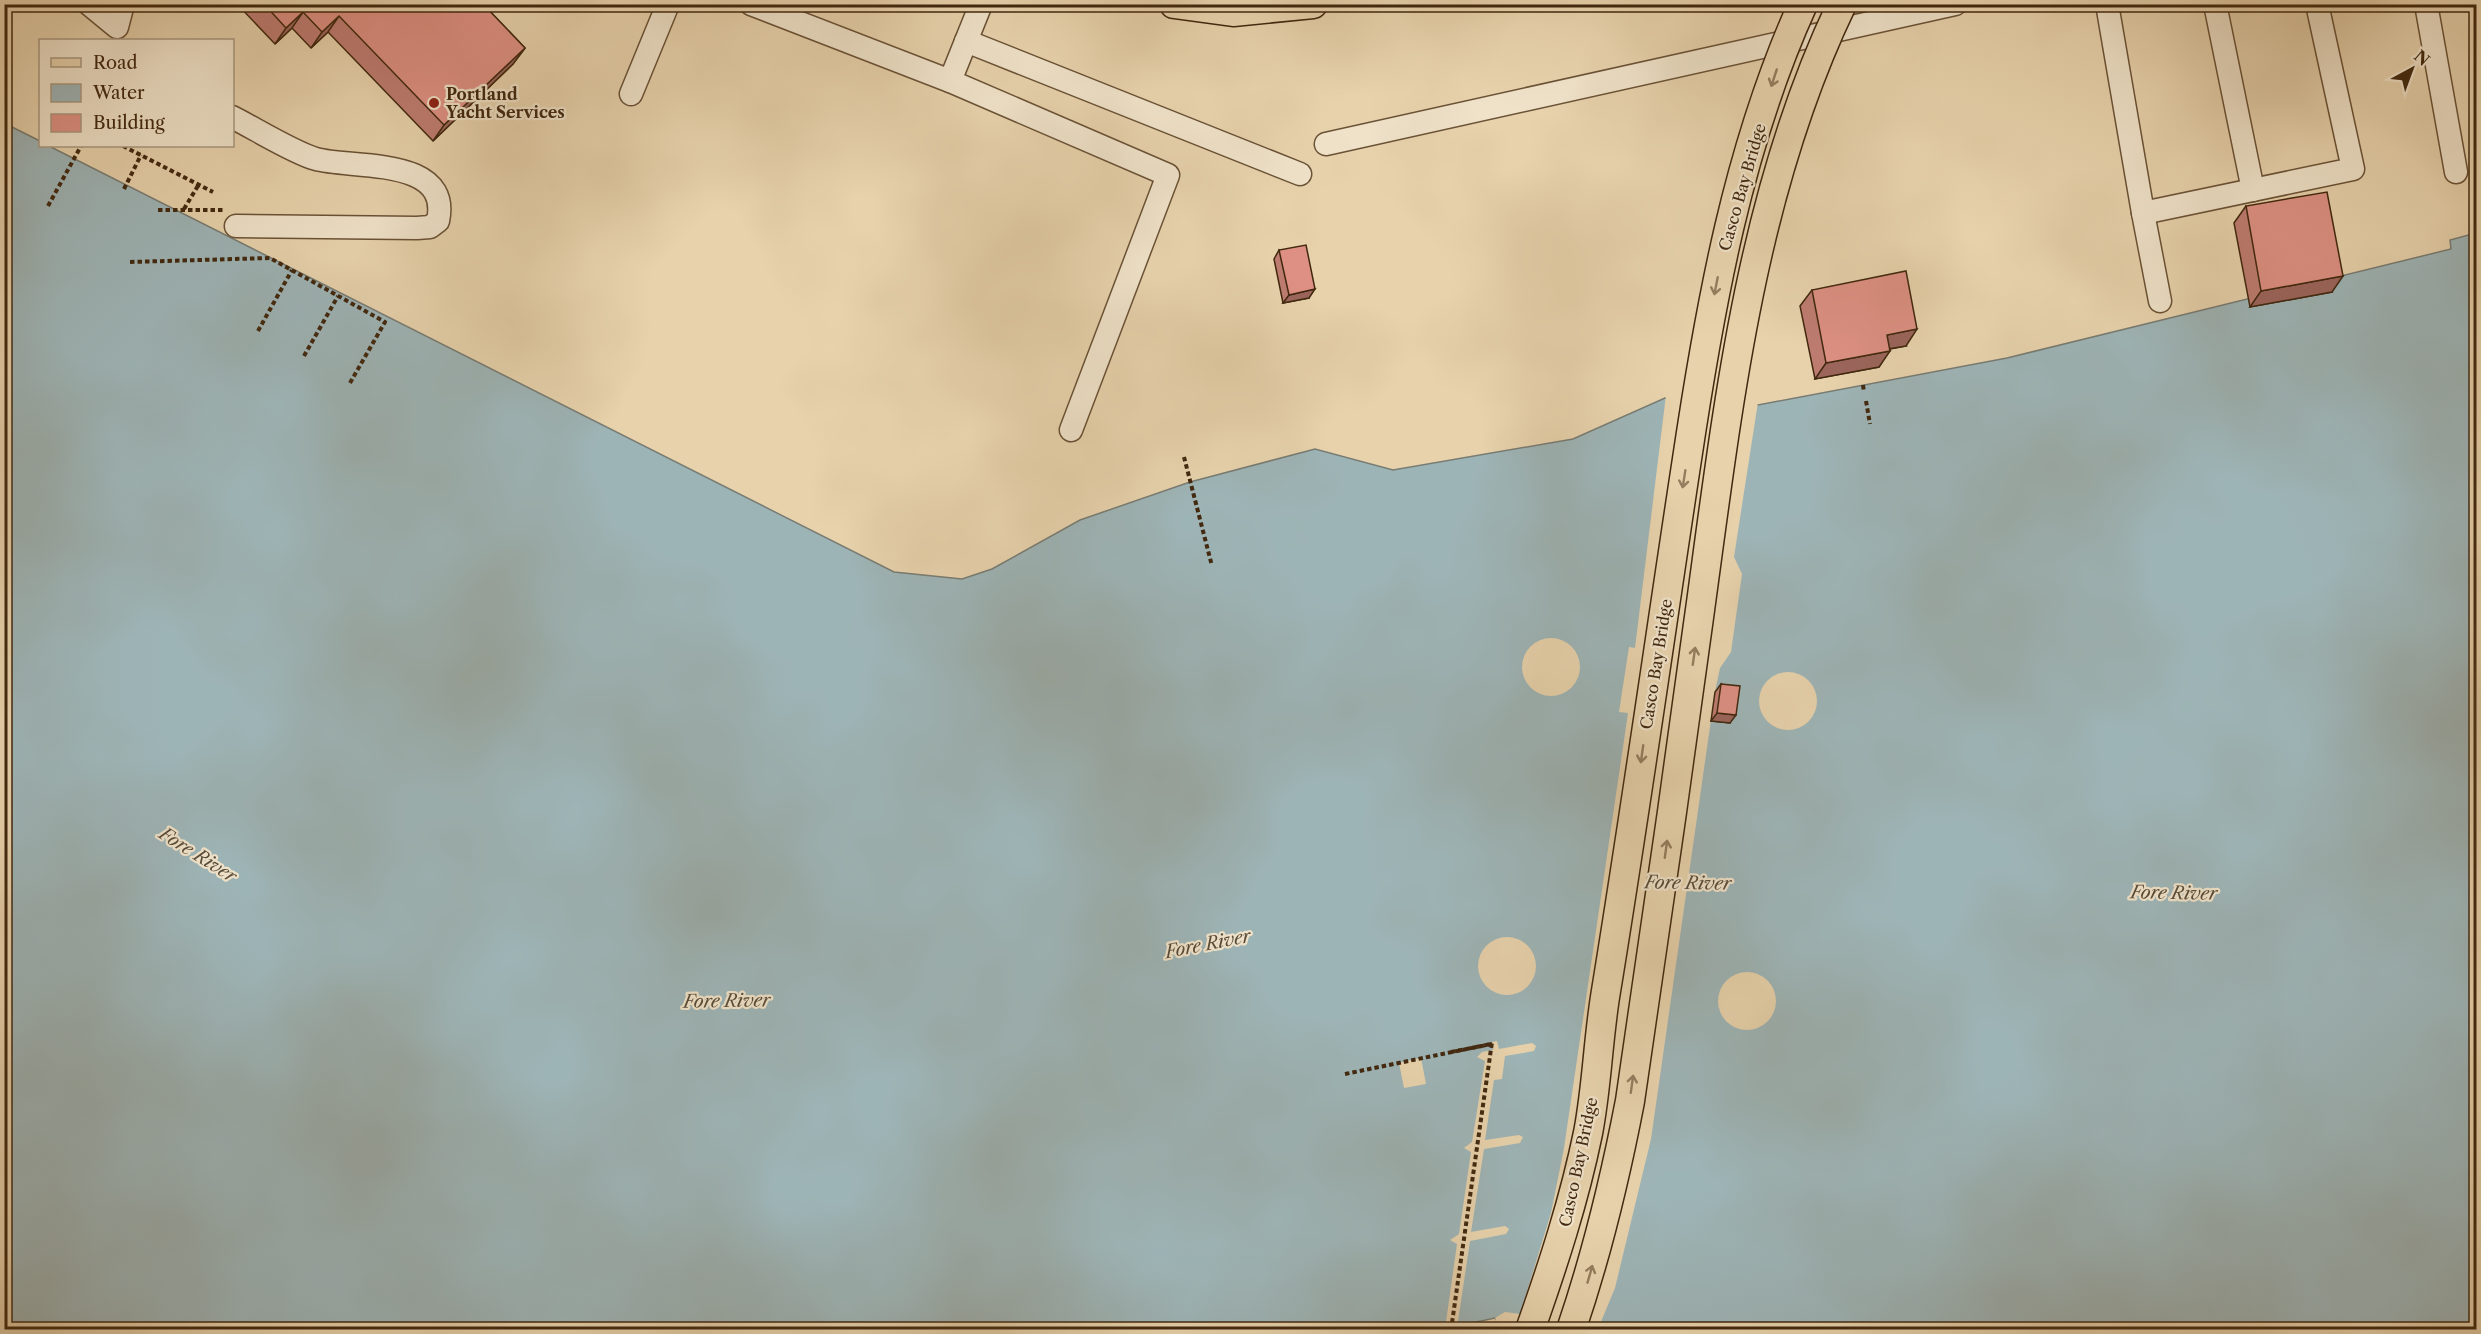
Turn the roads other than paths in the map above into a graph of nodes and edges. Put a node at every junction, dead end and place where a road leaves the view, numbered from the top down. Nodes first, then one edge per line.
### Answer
1 (89, 4) edge
2 (123, 4) edge
3 (668, 4) edge
4 (751, 4) edge
5 (981, 4) edge
6 (1174, 4) edge
7 (1313, 4) edge
8 (1803, 4) edge
9 (1842, 4) edge
10 (1955, 4) edge
11 (2107, 4) edge
12 (2215, 4) edge
13 (2317, 4) edge
14 (2426, 4) edge
15 (123, 34) edge
16 (966, 41) junction
17 (950, 81) junction
18 (631, 94) dead end
19 (234, 118) edge
20 (1326, 144) dead end
21 (2456, 172) dead end
22 (1300, 174) dead end
23 (2253, 190) junction
24 (2143, 213) junction
25 (233, 218) road end
26 (2160, 301) dead end
27 (1071, 430) dead end
28 (1530, 1329) edge
29 (1572, 1329) edge

1 - 15 lane
2 - 15 lane
3 - 18 lane
4 - 17 lane
5 - 16 lane
6 - 7 main road
8 -> 28 main road, Casco Bay Bridge, bridge
29 -> 9 main road, Casco Bay Bridge, bridge
10 - 20 lane
11 - 24 lane
12 - 23 lane
13 - 23 lane
14 - 21 lane
16 - 17 lane
16 - 22 lane
17 - 27 lane
19 - 25 lane
23 - 24 lane
24 - 26 lane

